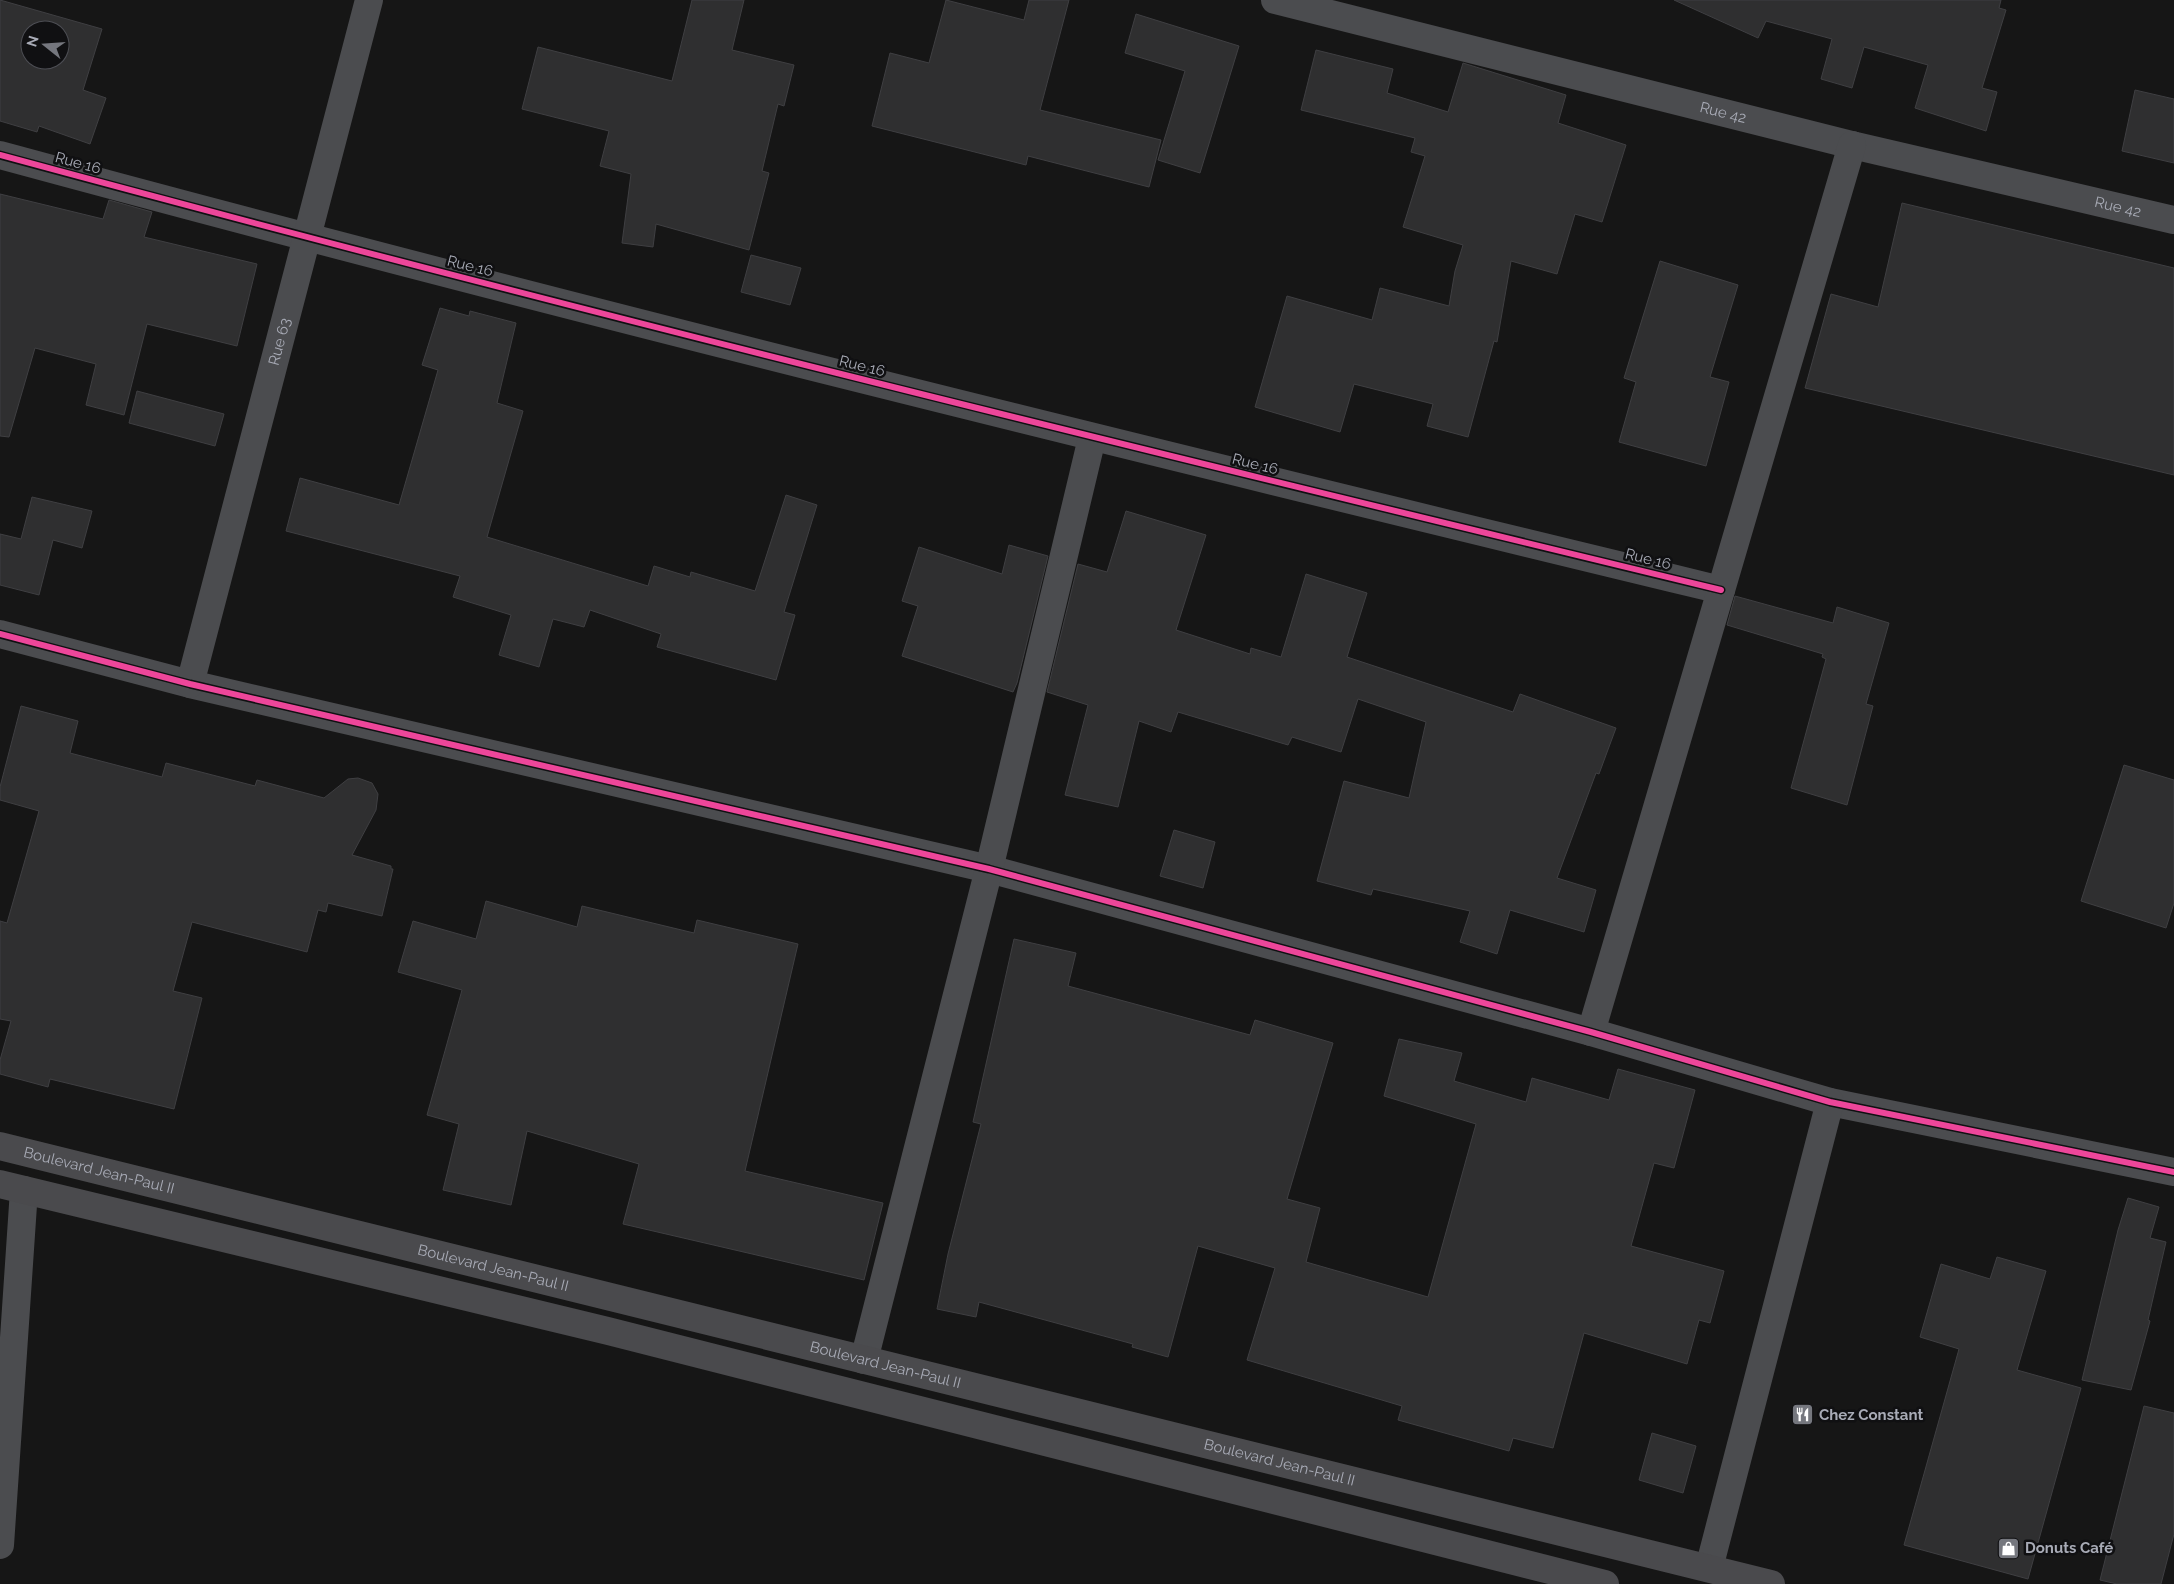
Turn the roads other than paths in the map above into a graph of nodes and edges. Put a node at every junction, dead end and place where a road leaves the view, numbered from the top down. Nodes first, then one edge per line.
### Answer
1 (369, 0) edge
2 (1275, 0) edge
3 (1852, 145) junction
4 (0, 155) edge
5 (2174, 220) edge
6 (308, 238) junction
7 (1092, 438) junction
8 (1721, 590) junction
9 (0, 634) edge
10 (190, 684) junction
11 (990, 868) junction
12 (1591, 1032) junction
13 (1830, 1102) junction
14 (0, 1146) edge
15 (2174, 1172) edge
16 (12, 1187) edge
17 (864, 1360) junction
18 (0, 1545) edge
19 (1709, 1568) junction
20 (1605, 1584) edge
21 (1770, 1584) edge

1 - 6 street, Rue 63
2 - 3 street, Rue 42
3 - 5 street, Rue 42
3 - 8 street
4 - 6 street, Rue 16
6 - 7 street, Rue 16
6 - 10 street, Rue 63
7 - 8 street, Rue 16
7 - 11 street
8 - 12 street
9 - 10 street
10 - 11 street
11 - 12 street
11 - 17 street
12 - 13 street
13 - 15 street
13 - 19 street
14 - 17 main road, Boulevard Jean-Paul II
16 - 18 street
16 - 20 main road
17 - 19 main road, Boulevard Jean-Paul II
19 - 21 main road, Boulevard Jean-Paul II

